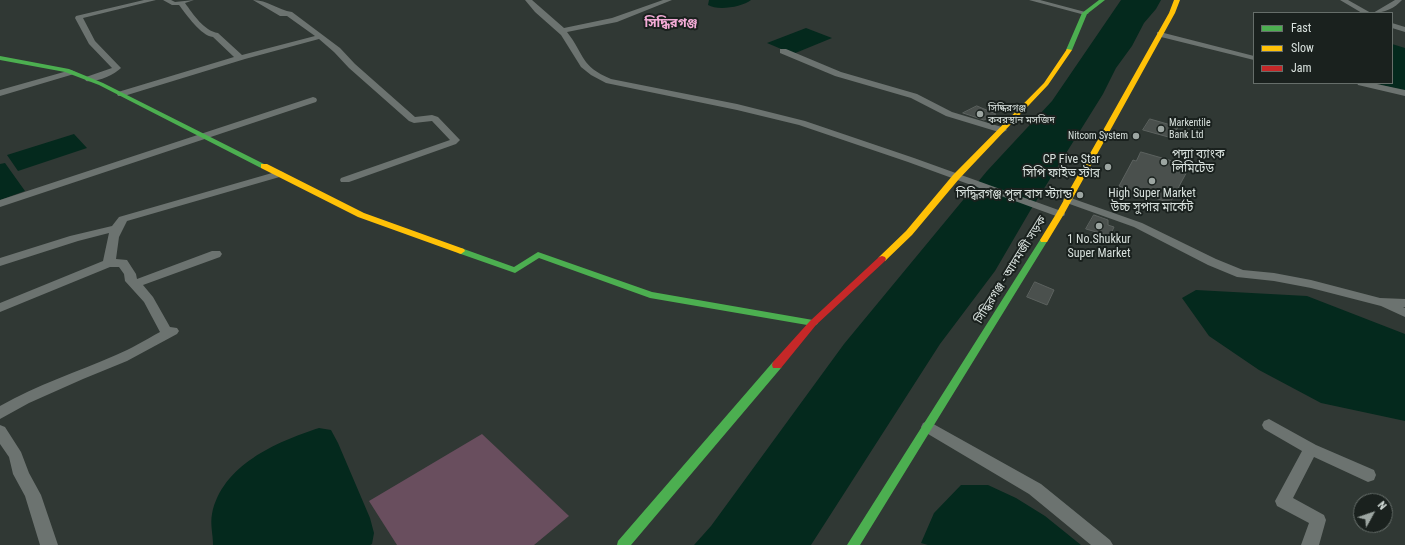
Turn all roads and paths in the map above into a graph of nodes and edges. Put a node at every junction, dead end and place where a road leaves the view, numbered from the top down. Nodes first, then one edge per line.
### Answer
1 (153, 0) edge
2 (166, 0) edge
3 (191, 0) edge
4 (256, 0) edge
5 (528, 0) edge
6 (670, 0) edge
7 (1032, 0) edge
8 (1102, 0) edge
9 (1177, 0) edge
10 (1343, 0) edge
11 (1399, 0) edge
12 (182, 3) junction
13 (1366, 12) edge
14 (1378, 12) edge
15 (1085, 13) junction
16 (1393, 25) edge
17 (1405, 30) edge
18 (562, 31) junction
19 (1160, 34) junction
20 (319, 36) junction
21 (783, 51) dead end
22 (242, 57) junction
23 (0, 58) edge
24 (1253, 58) edge
25 (71, 72) junction
26 (90, 79) junction
27 (1365, 84) edge
28 (0, 93) edge
29 (1405, 93) edge
30 (122, 94) junction
31 (313, 100) dead end
32 (1002, 130) junction
33 (204, 136) junction
34 (279, 174) junction
35 (956, 177) junction
36 (345, 180) dead end
37 (1068, 200) junction
38 (0, 204) edge
39 (1060, 214) junction
40 (116, 228) junction
41 (216, 254) dead end
42 (0, 262) edge
43 (108, 263) junction
44 (135, 284) junction
45 (1380, 302) junction
46 (1405, 303) edge
47 (0, 308) edge
48 (1405, 313) edge
49 (813, 323) junction
50 (0, 413) edge
51 (1270, 425) dead end
52 (928, 427) junction
53 (0, 431) edge
54 (1311, 449) junction
55 (1368, 475) dead end
56 (49, 545) edge
57 (623, 545) edge
58 (853, 545) edge
59 (1104, 545) edge
60 (1310, 545) edge

1 - 26 street
2 - 12 street
3 - 12 street
4 - 20 street
5 - 18 street
6 - 18 street
7 - 15 street
8 - 15 street
9 - 19 street, সিদ্ধিরগঞ্জ - আদমজী সড়ক
10 - 13 street
11 - 14 street
12 - 22 street
15 - 32 street
16 - 17 street
18 - 35 street
19 - 24 street
19 - 37 street, সিদ্ধিরগঞ্জ - আদমজী সড়ক
20 - 22 street
20 - 36 street
21 - 32 street
22 - 30 street
23 - 25 street
25 - 26 street
25 - 28 street
26 - 30 street
27 - 29 street
30 - 33 street
31 - 33 street
32 - 35 street
33 - 34 street
33 - 38 street
34 - 40 street
34 - 49 street
35 - 39 street
35 - 49 street
37 - 39 street, সিদ্ধিরগঞ্জ - আদমজী সড়ক
37 - 45 street
39 - 52 street, সিদ্ধিরগঞ্জ - আদমজী সড়ক
40 - 42 street
40 - 43 street
41 - 44 street
43 - 44 street
43 - 47 street
44 - 50 street
45 - 46 street
45 - 48 street
49 - 57 street
51 - 54 street
52 - 58 street, সিদ্ধিরগঞ্জ - আদমজী সড়ক
52 - 59 street
53 - 56 street
54 - 55 street
54 - 60 street

